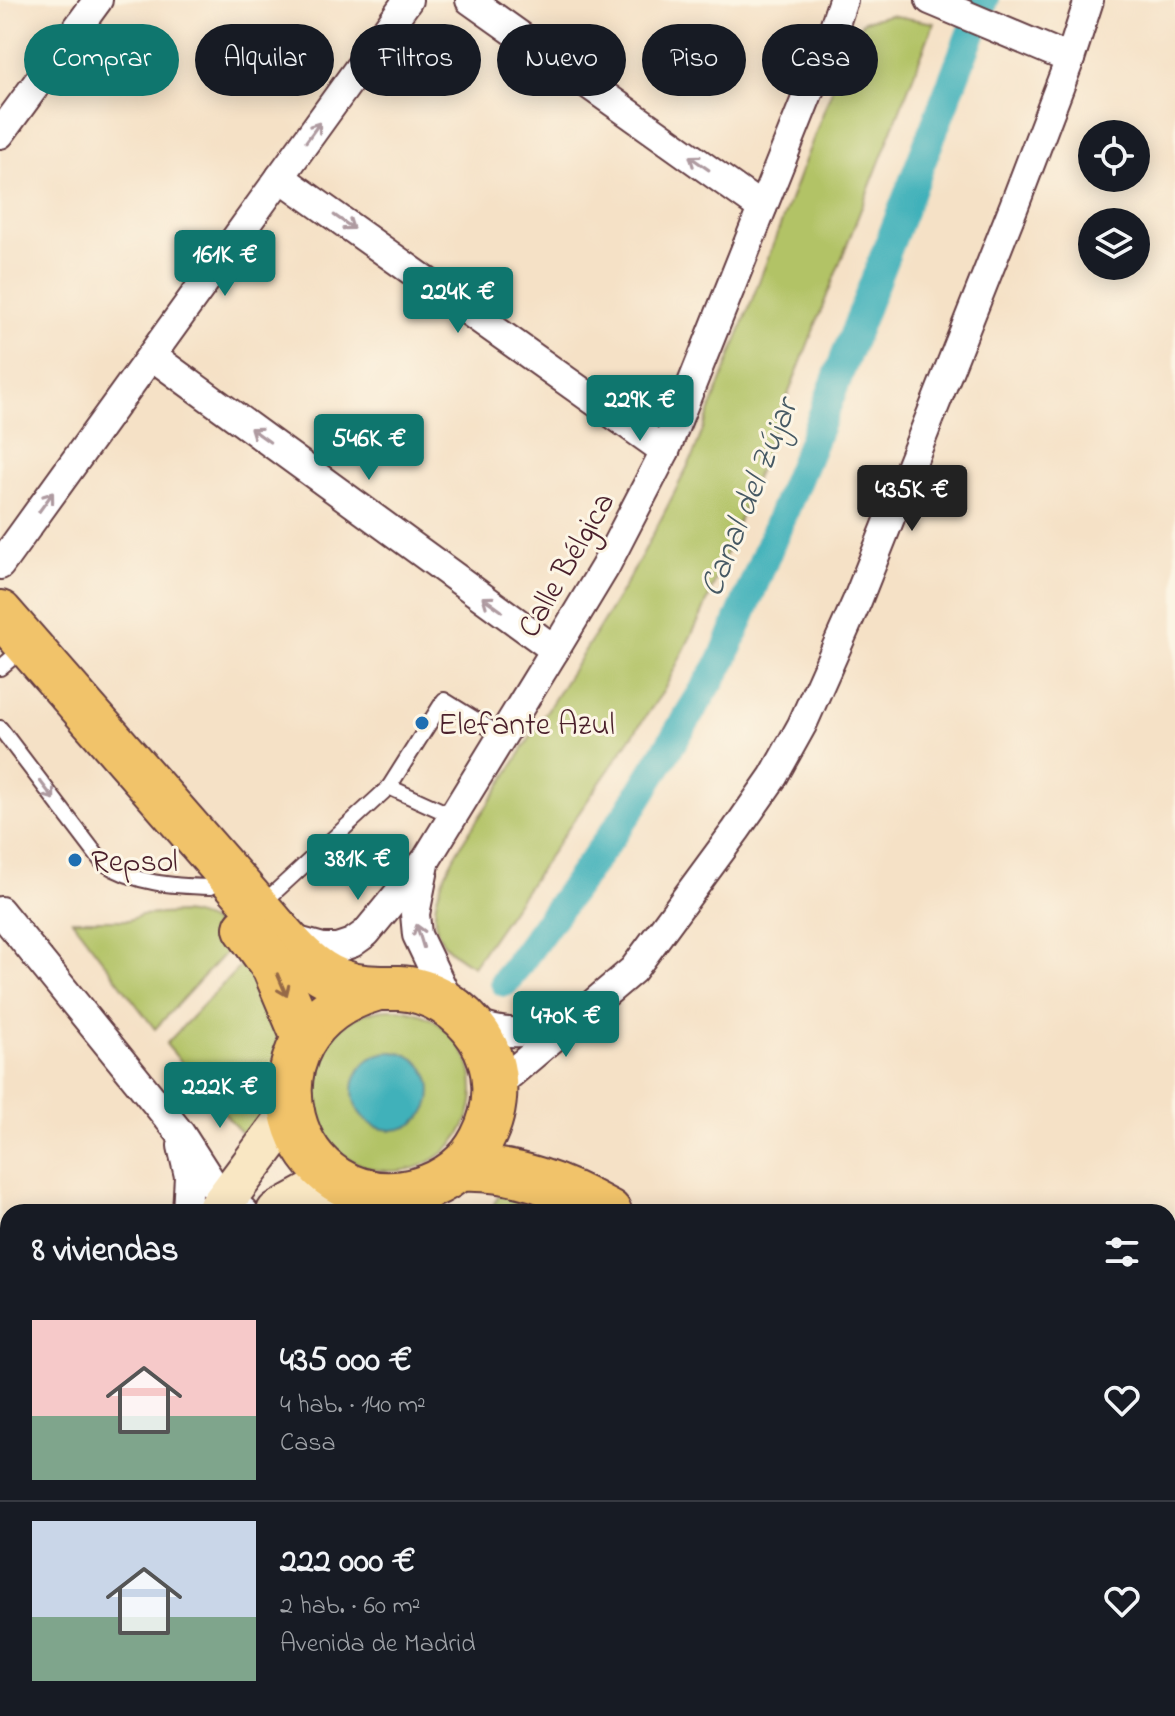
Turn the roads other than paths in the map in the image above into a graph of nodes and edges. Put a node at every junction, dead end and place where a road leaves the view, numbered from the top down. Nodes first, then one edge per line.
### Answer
1 (98, 0) edge
2 (408, 0) edge
3 (470, 0) edge
4 (863, 0) edge
5 (1089, 0) edge
6 (932, 1) edge
7 (840, 9) edge
8 (1070, 59) junction
9 (0, 134) edge
10 (280, 177) junction
11 (762, 208) junction
12 (152, 356) junction
13 (665, 451) junction
14 (0, 565) edge
15 (8, 646) edge
16 (555, 650) junction
17 (0, 728) edge
18 (502, 736) junction
19 (389, 787) junction
20 (453, 816) junction
21 (426, 860) junction
22 (211, 887) junction
23 (0, 911) edge
24 (270, 922) junction
25 (375, 989) junction
26 (607, 994) junction
27 (460, 1014) junction
28 (304, 1038) junction
29 (495, 1094) junction
30 (291, 1112) junction
31 (180, 1133) junction
32 (459, 1169) junction
33 (345, 1183) junction
34 (568, 1189) junction
35 (233, 1198) edge
36 (187, 1204) edge
37 (292, 1204) edge
38 (595, 1204) edge

1 - 9 street
10 -> 2 street
11 -> 3 street
4 - 7 street, Calle Bélgica
5 - 8 street
6 - 8 street
7 - 11 street, Calle Bélgica
8 - 26 street
10 - 12 street
10 -> 13 street
11 - 13 street, Calle Bélgica
14 -> 12 street
16 -> 12 street
13 - 16 street, Calle Bélgica
15 - 22 main road
15 - 24 main road
16 - 18 street, Calle Bélgica
17 -> 22 lane
18 - 19 lane
18 - 20 street, Calle Bélgica
19 - 20 lane
19 - 24 lane
20 - 21 street, Calle Bélgica
21 - 24 street
27 -> 21 street
22 -> 28 main road
23 - 31 street
24 - 25 main road
25 - 27 main road
25 - 28 main road
26 - 27 street
26 - 29 street
27 - 29 main road
28 - 30 main road
29 - 32 main road
29 - 34 main road
30 - 33 main road
30 - 35 street
31 - 35 street
31 - 36 street
32 - 33 main road
32 - 34 main road
33 - 37 street
34 - 38 main road

